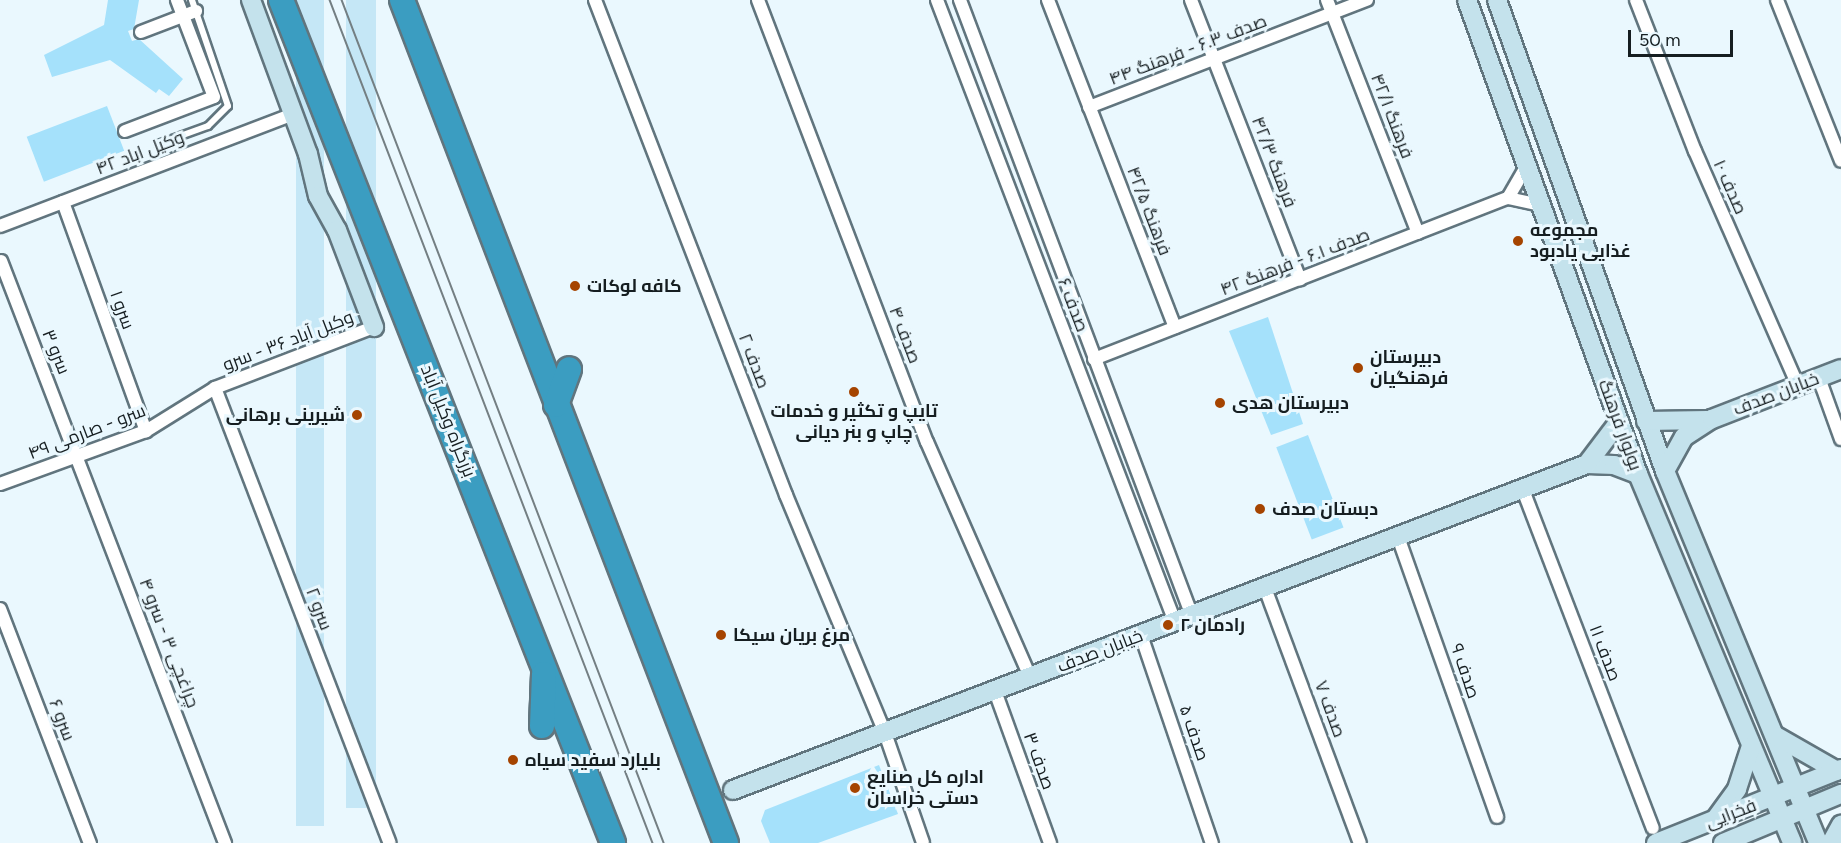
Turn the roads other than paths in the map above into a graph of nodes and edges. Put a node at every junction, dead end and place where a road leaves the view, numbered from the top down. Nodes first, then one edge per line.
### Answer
1 (177, 0) edge
2 (251, 0) edge
3 (281, 0) edge
4 (402, 0) edge
5 (595, 0) edge
6 (758, 0) edge
7 (938, 0) edge
8 (960, 0) edge
9 (1048, 0) edge
10 (1191, 0) edge
11 (1327, 0) edge
12 (1367, 0) edge
13 (1467, 0) edge
14 (1497, 0) edge
15 (1636, 0) edge
16 (1777, 0) edge
17 (194, 6) edge
18 (1332, 13) junction
19 (183, 16) junction
20 (141, 32) dead end
21 (1214, 59) junction
22 (1089, 108) junction
23 (293, 114) junction
24 (125, 131) dead end
25 (158, 144) dead end
26 (1841, 161) edge
27 (1527, 165) junction
28 (1508, 198) junction
29 (63, 202) junction
30 (1035, 204) junction
31 (1541, 205) junction
32 (1018, 210) junction
33 (0, 226) edge
34 (1418, 233) junction
35 (1, 261) edge
36 (1300, 279) junction
37 (1605, 308) junction
38 (1580, 315) junction
39 (374, 327) joint
40 (1175, 327) junction
41 (1094, 359) junction
42 (569, 369) dead end
43 (1841, 369) edge
44 (1818, 378) junction
45 (1798, 386) junction
46 (215, 388) junction
47 (556, 405) junction
48 (1712, 419) junction
49 (1646, 420) junction
50 (1618, 423) junction
51 (146, 431) junction
52 (1841, 439) edge
53 (78, 455) junction
54 (1587, 464) junction
55 (1665, 471) junction
56 (1638, 474) junction
57 (0, 484) edge
58 (1523, 490) junction
59 (1398, 537) junction
60 (1265, 588) junction
61 (0, 609) edge
62 (1184, 619) junction
63 (1141, 635) junction
64 (544, 662) junction
65 (1030, 677) junction
66 (995, 691) junction
67 (542, 726) dead end
68 (885, 733) junction
69 (1776, 736) junction
70 (1751, 746) junction
71 (1839, 770) edge
72 (1796, 786) junction
73 (740, 787) dead end
74 (1841, 794) edge
75 (1773, 798) junction
76 (1805, 808) junction
77 (1497, 817) dead end
78 (1782, 818) junction
79 (1714, 821) junction
80 (1841, 825) edge
81 (1655, 836) edge
82 (90, 843) edge
83 (225, 843) edge
84 (390, 843) edge
85 (613, 843) edge
86 (726, 843) edge
87 (923, 843) edge
88 (1050, 843) edge
89 (1212, 843) edge
90 (1360, 843) edge
91 (1726, 843) edge
92 (1792, 843) edge
93 (1818, 843) edge
94 (1831, 843) edge

1 - 19 street
2 - 23 street
3 - 64 highway, بزرگراه وکیل آباد
4 - 47 highway
5 - 68 street, صدف ۲
6 - 65 street, صدف ۴
7 - 32 street, صدف ۶
8 - 30 street, صدف ۶
9 - 22 street, فرهنگ ۴۲/۵
10 - 21 street, فرهنگ ۴۲/۳
11 - 18 street, فرهنگ ۴۲/۱
12 - 18 street, صدف ۶.۳ - فرهنگ ۴۴
13 - 27 street, بولوار فرهنگ
14 - 37 street, بولوار فرهنگ
15 - 45 street, صدف ۱۰
16 - 26 street
17 - 19 street
17 - 25 lane
18 - 21 street, صدف ۶.۳ - فرهنگ ۴۴
18 - 34 street, فرهنگ ۴۲/۱
19 - 20 street
19 - 24 street
21 - 22 street, صدف ۶.۳ - فرهنگ ۴۴
21 - 36 street, فرهنگ ۴۲/۳
22 - 40 street, فرهنگ ۴۲/۵
23 - 29 street, وکیل اباد ۴۲
23 - 39 street
27 - 28 street
27 - 31 street, بولوار فرهنگ
28 - 31 street
28 - 34 street, صدف ۶.۱ - فرهنگ ۴۲
29 - 33 street, وکیل اباد ۴۲
29 - 51 street, سرو ۱
30 - 32 street
30 - 41 street, صدف ۶
31 - 38 street, بولوار فرهنگ
32 - 62 street, صدف ۶
34 - 36 street, صدف ۶.۱ - فرهنگ ۴۲
35 - 53 street, سرو ۳
36 - 40 street, صدف ۶.۱ - فرهنگ ۴۲
37 - 38 street
37 - 49 street, بولوار فرهنگ
38 - 50 street, بولوار فرهنگ
39 - 46 street, وکیل آباد ۳۶ - سرو
40 - 41 street, صدف ۶.۱ - فرهنگ ۴۲
41 - 62 street, صدف ۶
42 - 47 highway
43 - 44 street, خیابان صدف
44 - 45 street, خیابان صدف
44 - 52 street
45 - 48 street, خیابان صدف
46 - 51 street, سرو - صارمی ۴۹
46 - 84 street, سرو ۲
47 - 86 highway
48 - 49 street
48 - 55 street
49 - 55 street, بولوار فرهنگ
50 - 54 street
50 - 56 street, بولوار فرهنگ
51 - 53 street, سرو - صارمی ۴۹
53 - 57 street, سرو - صارمی ۴۹
53 - 83 street, چراغچی ۳ - سرو ۴
54 - 56 street
54 - 58 street, خیابان صدف
55 - 69 street, بولوار فرهنگ
56 - 70 street, بولوار فرهنگ
58 - 59 street, خیابان صدف
58 - 81 street, صدف ۱۱
59 - 60 street, خیابان صدف
59 - 77 street, صدف ۹
60 - 62 street, خیابان صدف
60 - 90 street, صدف ۷
61 - 82 street, سرو ۶
62 - 63 street, خیابان صدف
63 - 65 street, خیابان صدف
63 - 89 street, صدف ۵
64 - 67 highway
64 - 85 highway, بزرگراه وکیل آباد
65 - 66 street, خیابان صدف
66 - 68 street, خیابان صدف
66 - 88 street, صدف ۳
68 - 73 street, خیابان صدف
68 - 87 street, صدف ۲
69 - 71 street
69 - 72 street, بولوار فرهنگ
70 - 75 street, بولوار فرهنگ
70 - 79 street
71 - 72 street, فخرایی
72 - 75 street, فخرایی
72 - 76 street, بولوار فرهنگ
74 - 76 street, فخرایی
75 - 78 street, بولوار فرهنگ
75 - 79 street, فخرایی
76 - 78 street, فخرایی
76 - 93 street, بولوار فرهنگ
78 - 91 street, فخرایی
78 - 92 street, بولوار فرهنگ
79 - 81 street, فخرایی
80 - 94 street

